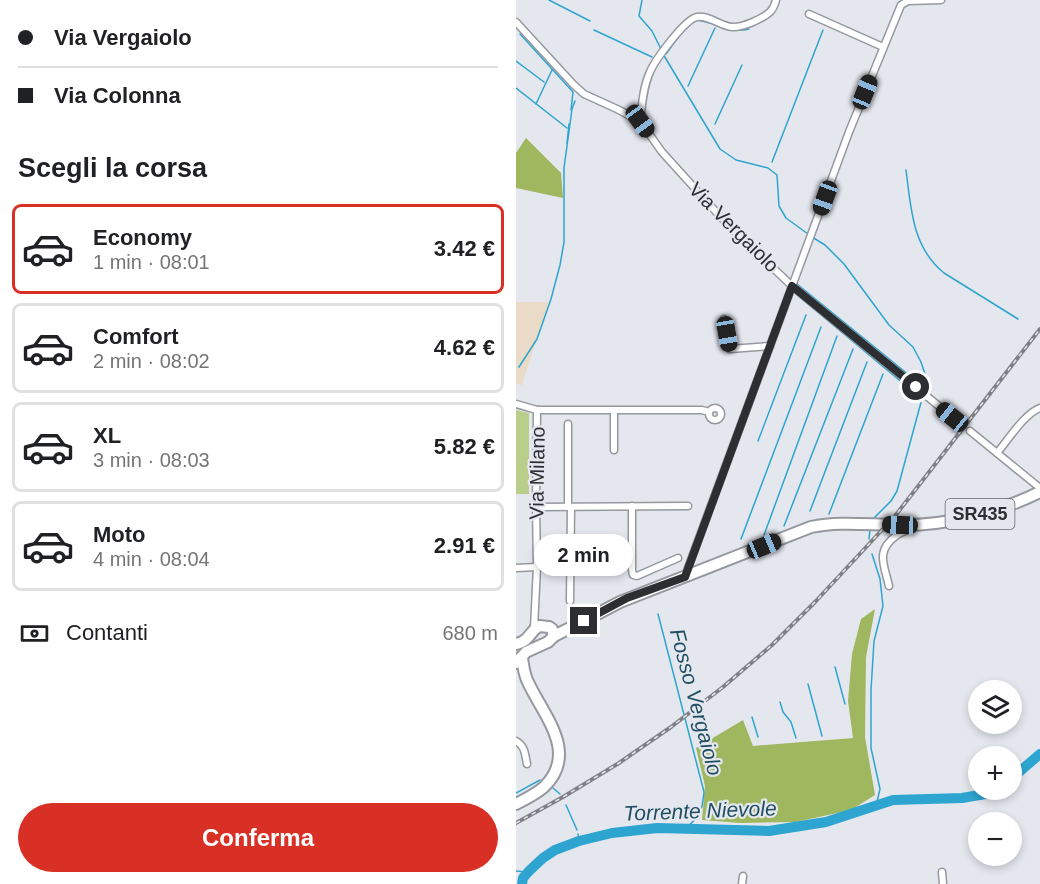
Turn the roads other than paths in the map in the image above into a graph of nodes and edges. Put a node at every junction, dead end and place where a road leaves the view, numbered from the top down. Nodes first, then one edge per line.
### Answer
1 (776, 0) edge
2 (941, 0) edge
3 (809, 14) dead end
4 (516, 22) edge
5 (884, 47) junction
6 (640, 121) junction
7 (792, 286) junction
8 (724, 319) dead end
9 (770, 346) junction
10 (516, 404) edge
11 (1040, 408) edge
12 (537, 410) junction
13 (614, 411) junction
14 (709, 412) dead end
15 (568, 424) dead end
16 (962, 425) dead end
17 (970, 431) dead end
18 (614, 450) dead end
19 (997, 453) junction
20 (1040, 490) edge
21 (632, 506) junction
22 (688, 506) dead end
23 (536, 507) junction
24 (570, 507) junction
25 (899, 529) junction
26 (678, 558) dead end
27 (537, 567) junction
28 (516, 568) edge
29 (685, 577) junction
30 (889, 586) dead end
31 (570, 601) dead end
32 (536, 608) junction
33 (546, 629) junction
34 (516, 644) edge
35 (518, 663) edge
36 (516, 741) edge
37 (527, 764) dead end
38 (516, 804) edge
39 (942, 872) dead end
40 (743, 876) dead end
41 (742, 884) edge
42 (943, 884) edge

1 - 6 street
2 - 5 street
3 - 5 street
4 - 6 street, Via Vergaiolo
5 - 7 street
6 - 7 street, Via Vergaiolo
7 - 9 street
7 - 16 street, Via Vergaiolo
8 - 9 street
9 - 29 street
10 - 12 street
11 - 19 street
12 - 13 street
12 - 23 street, Via Milano
13 - 14 street
13 - 18 street
15 - 24 street
17 - 19 street
19 - 20 street
20 - 25 main road, SR435
21 - 22 street
21 - 24 street
21 - 26 street
23 - 24 street
23 - 27 street, Via Milano
24 - 31 street
25 - 29 main road, SR435
25 - 30 street
27 - 28 street
27 - 32 street, Via Milano
29 - 33 main road, SR435
32 - 33 street
32 - 33 street, Via Milano
33 - 34 main road, SR435
33 - 35 main road, SR435
35 - 38 main road
36 - 37 street
39 - 42 street
40 - 41 street

